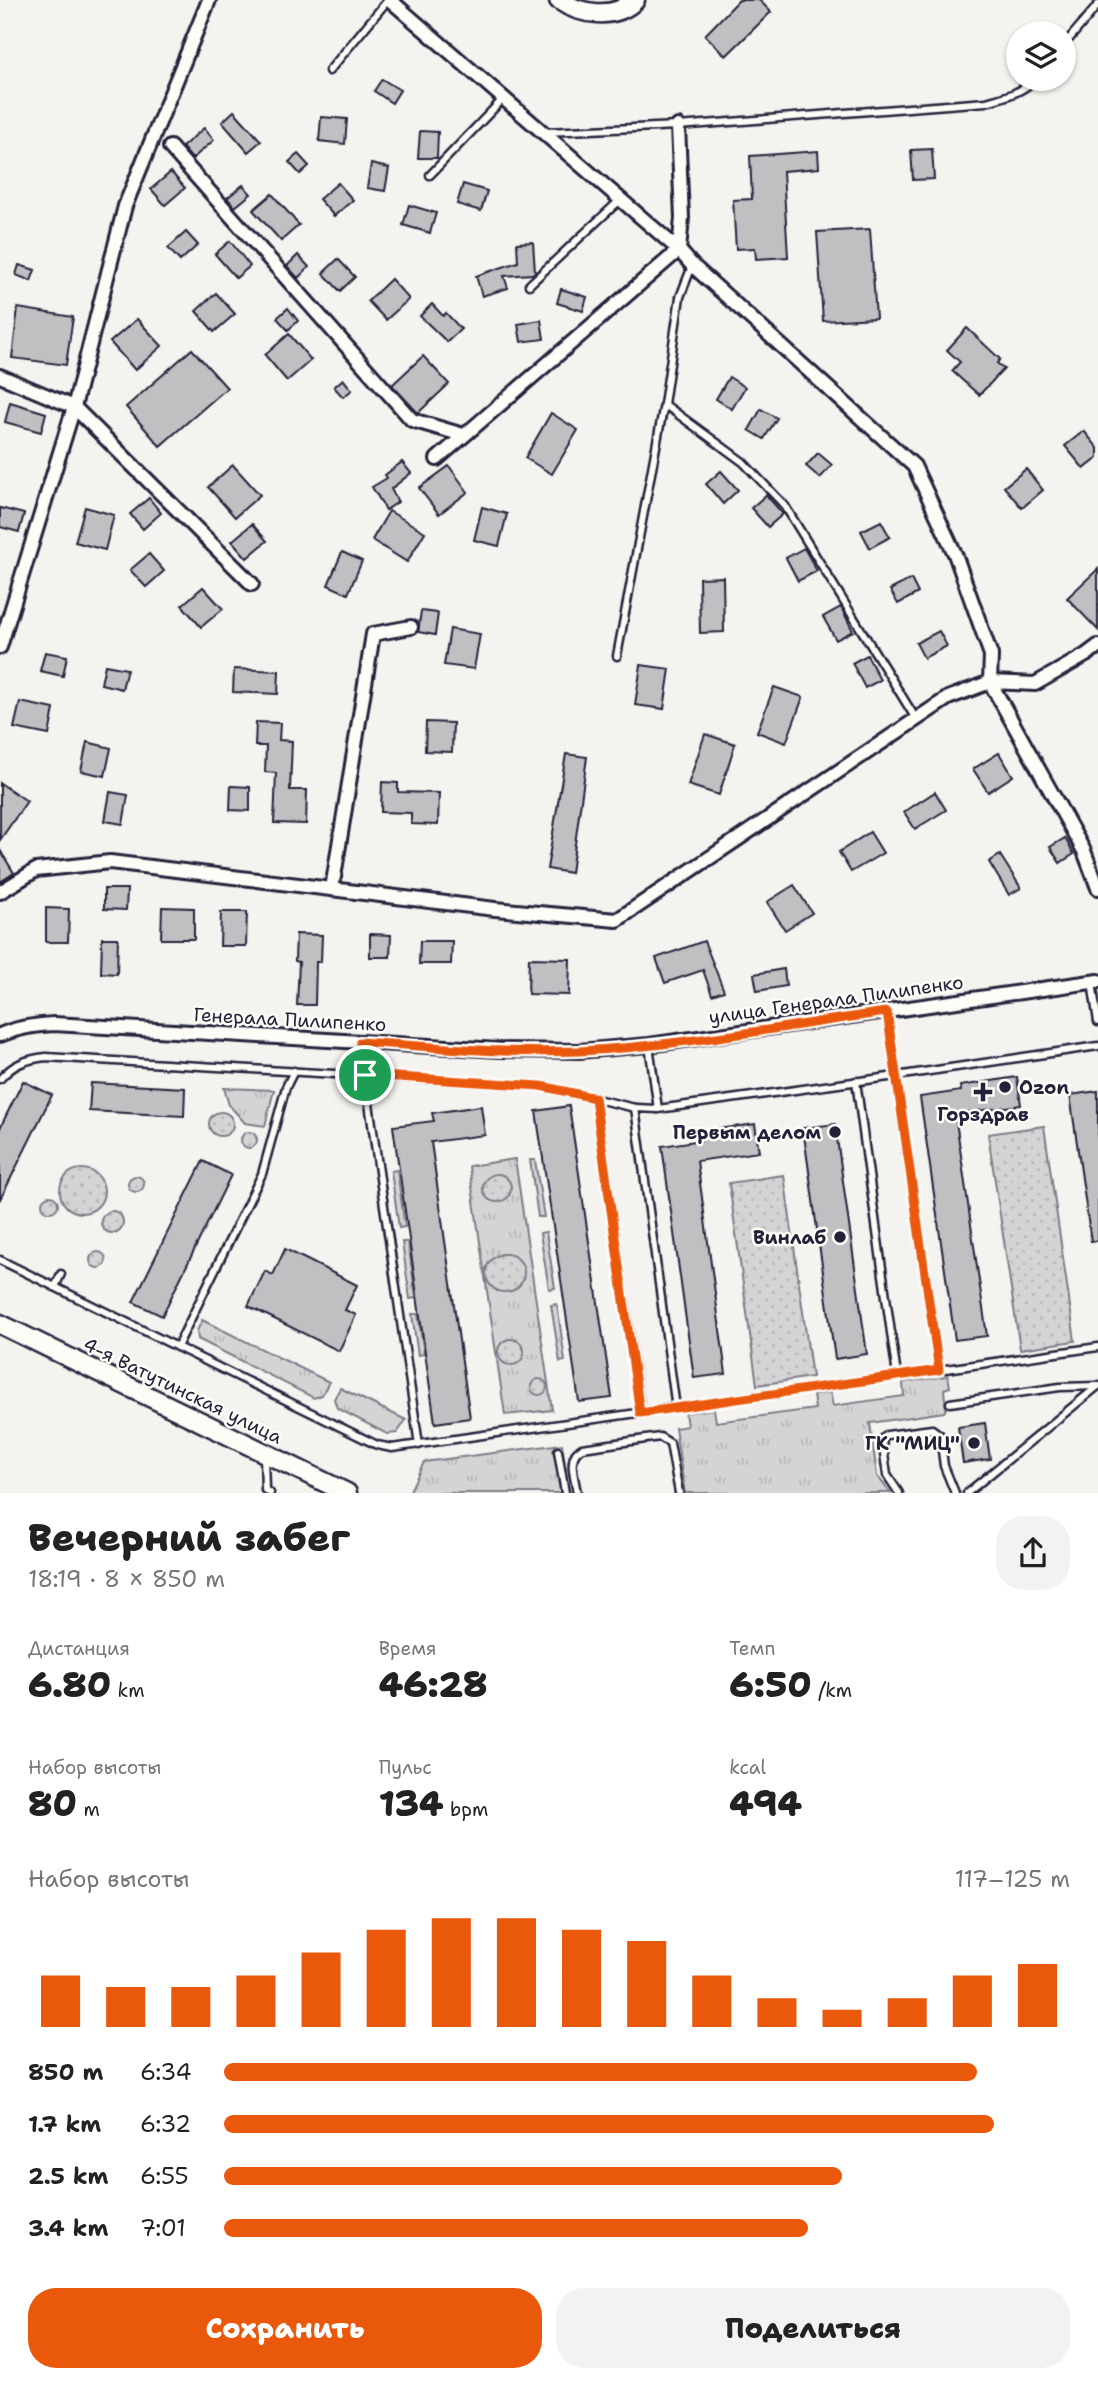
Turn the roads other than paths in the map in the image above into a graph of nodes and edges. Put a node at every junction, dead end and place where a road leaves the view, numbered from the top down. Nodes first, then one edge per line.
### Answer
1 (209, 0) edge
2 (389, 0) edge
3 (559, 0) edge
4 (635, 0) edge
5 (1098, 5) edge
6 (1076, 31) edge
7 (330, 71) dead end
8 (1019, 91) edge
9 (503, 99) junction
10 (678, 126) junction
11 (541, 132) junction
12 (170, 147) dead end
13 (430, 175) dead end
14 (620, 201) junction
15 (679, 250) junction
16 (692, 265) junction
17 (529, 285) dead end
18 (0, 376) edge
19 (664, 404) junction
20 (74, 407) junction
21 (463, 435) junction
22 (437, 459) dead end
23 (252, 584) dead end
24 (411, 626) dead end
25 (1098, 646) edge
26 (0, 647) edge
27 (617, 656) dead end
28 (990, 682) junction
29 (916, 719) junction
30 (1098, 888) edge
31 (332, 889) junction
32 (0, 892) edge
33 (1095, 982) edge
34 (887, 1012) junction
35 (1098, 1022) edge
36 (0, 1035) edge
37 (360, 1042) junction
38 (649, 1045) junction
39 (1098, 1046) edge
40 (579, 1051) joint
41 (295, 1071) junction
42 (365, 1075) junction
43 (896, 1076) junction
44 (0, 1079) edge
45 (856, 1081) junction
46 (595, 1098) junction
47 (635, 1108) junction
48 (658, 1109) junction
49 (0, 1260) edge
50 (61, 1274) dead end
51 (55, 1287) junction
52 (0, 1324) edge
53 (177, 1347) junction
54 (1098, 1347) edge
55 (939, 1370) junction
56 (897, 1376) junction
57 (950, 1403) dead end
58 (676, 1408) junction
59 (640, 1413) junction
60 (418, 1445) junction
61 (558, 1451) dead end
62 (264, 1452) junction
63 (338, 1491) edge
64 (270, 1493) edge
65 (565, 1493) edge
66 (577, 1493) edge
67 (678, 1493) edge
68 (899, 1493) edge
69 (955, 1493) edge
70 (967, 1493) edge

1 - 20 street
2 - 7 lane
2 - 9 street
3 - 4 street
5 - 6 lane
8 - 10 lane
9 - 11 street
9 - 13 lane
10 - 11 lane
10 - 15 street
11 - 14 street
12 - 21 street
14 - 15 street
14 - 17 lane
15 - 16 street
15 - 21 street
16 - 19 lane
16 - 28 street
18 - 20 street
19 - 27 lane
19 - 29 lane
20 - 23 street
20 - 26 street
21 - 22 street
24 - 31 street
25 - 28 street
28 - 29 street
28 - 30 street
29 - 31 street
31 - 32 street
33 - 34 street, улица Генерала Пилипенко
33 - 35 lane
34 - 38 street, улица Генерала Пилипенко
34 - 43 lane
36 - 37 street, Генерала Пилипенко
37 - 40 street, Генерала Пилипенко
37 - 42 lane
38 - 40 street, улица Генерала Пилипенко
38 - 48 lane
39 - 43 lane
41 - 42 lane
41 - 44 lane
41 - 53 lane
42 - 46 lane
42 - 60 lane
43 - 45 lane
43 - 55 lane
45 - 48 lane
45 - 56 lane
46 - 47 lane
46 - 59 lane
47 - 48 lane
47 - 58 lane
49 - 51 lane
50 - 51 lane
51 - 53 lane
52 - 62 street, 4-я Ватутинская улица
53 - 60 lane
54 - 55 lane
55 - 56 lane
56 - 58 lane
57 - 70 lane
58 - 59 lane
59 - 60 lane
61 - 65 lane
62 - 63 street, 4-я Ватутинская улица
62 - 64 lane
66 - 67 lane
68 - 69 lane

